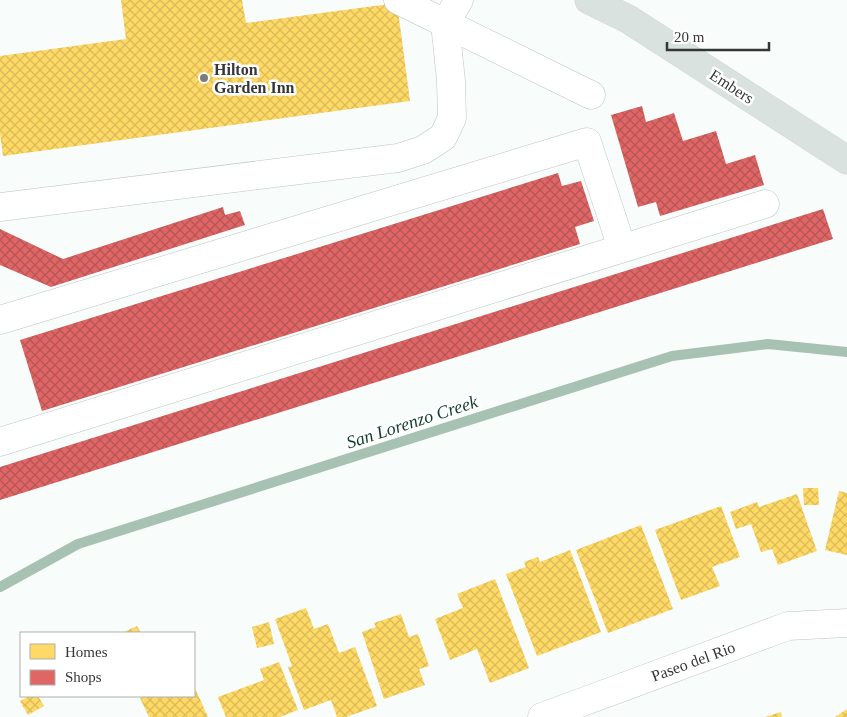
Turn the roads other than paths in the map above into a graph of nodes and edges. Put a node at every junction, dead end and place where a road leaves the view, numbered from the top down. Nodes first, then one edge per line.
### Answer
1 (398, 0) edge
2 (460, 0) edge
3 (589, 0) edge
4 (445, 23) junction
5 (591, 95) dead end
6 (847, 160) edge
7 (765, 204) dead end
8 (0, 208) edge
9 (622, 248) junction
10 (0, 320) edge
11 (0, 442) edge
12 (847, 623) edge
13 (542, 717) edge

1 - 4 street
2 - 4 street
3 - 6 main road, Embers
4 - 5 street
4 - 8 street
7 - 9 street
9 - 10 street
9 - 11 street
12 - 13 street, Paseo del Rio

